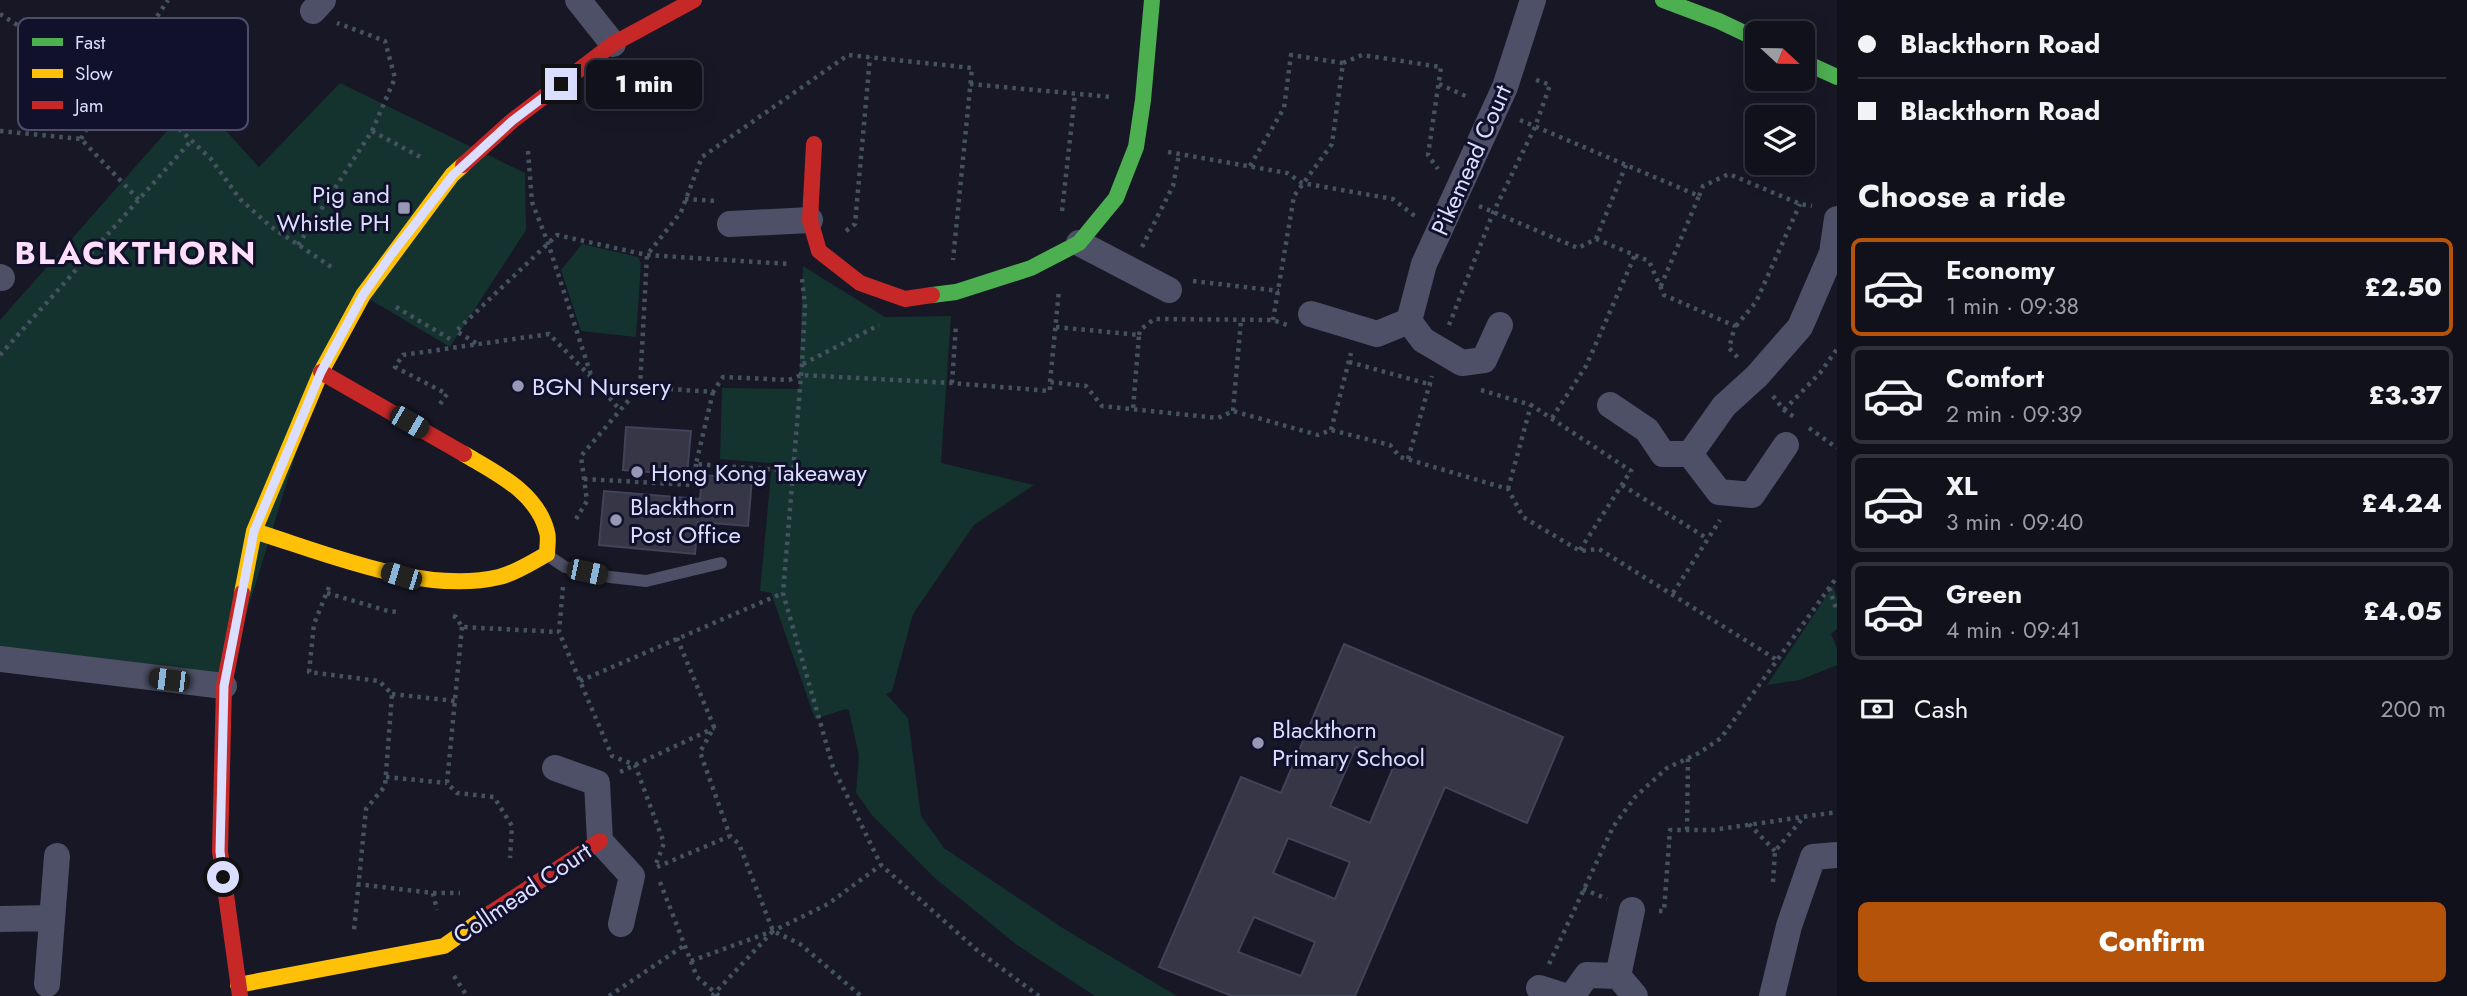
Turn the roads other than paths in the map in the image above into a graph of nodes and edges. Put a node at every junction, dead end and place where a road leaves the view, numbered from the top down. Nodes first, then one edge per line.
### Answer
1 (578, 0) edge
2 (694, 0) edge
3 (1152, 0) edge
4 (1533, 0) edge
5 (1663, 0) edge
6 (1745, 33) edge
7 (613, 44) junction
8 (1815, 67) edge
9 (1837, 77) edge
10 (814, 144) dead end
11 (1831, 214) edge
12 (810, 220) junction
13 (730, 224) dead end
14 (1079, 243) junction
15 (1169, 290) road end
16 (1303, 321) road end
17 (1409, 321) junction
18 (1500, 326) dead end
19 (321, 372) junction
20 (1610, 405) dead end
21 (1786, 445) dead end
22 (1689, 454) junction
23 (254, 531) junction
24 (547, 554) junction
25 (721, 563) dead end
26 (0, 659) edge
27 (224, 686) junction
28 (555, 768) dead end
29 (600, 841) junction
30 (1837, 855) edge
31 (57, 856) dead end
32 (1632, 910) road end
33 (51, 918) junction
34 (0, 919) edge
35 (621, 924) dead end
36 (47, 984) dead end
37 (1626, 986) edge
38 (239, 990) edge
39 (1572, 996) edge
40 (1772, 996) edge

1 - 7 street
2 - 7 street
3 - 14 street
4 - 17 street, Pikemead Court
5 - 6 street
7 - 19 street
8 - 9 street
10 - 12 street
11 - 22 street
12 - 13 street
12 - 14 street
14 - 15 street
16 - 17 street
17 - 18 street
19 - 23 street
19 - 24 street
20 - 22 street
21 - 22 street
23 - 24 street
23 - 27 street
24 - 25 lane
26 - 27 street
27 - 38 street
28 - 29 street, Collmead Court
29 - 35 street, Collmead Court
29 - 38 street, Collmead Court
30 - 40 street
31 - 33 street
32 - 37 street
33 - 34 street
33 - 36 street
37 - 39 street

